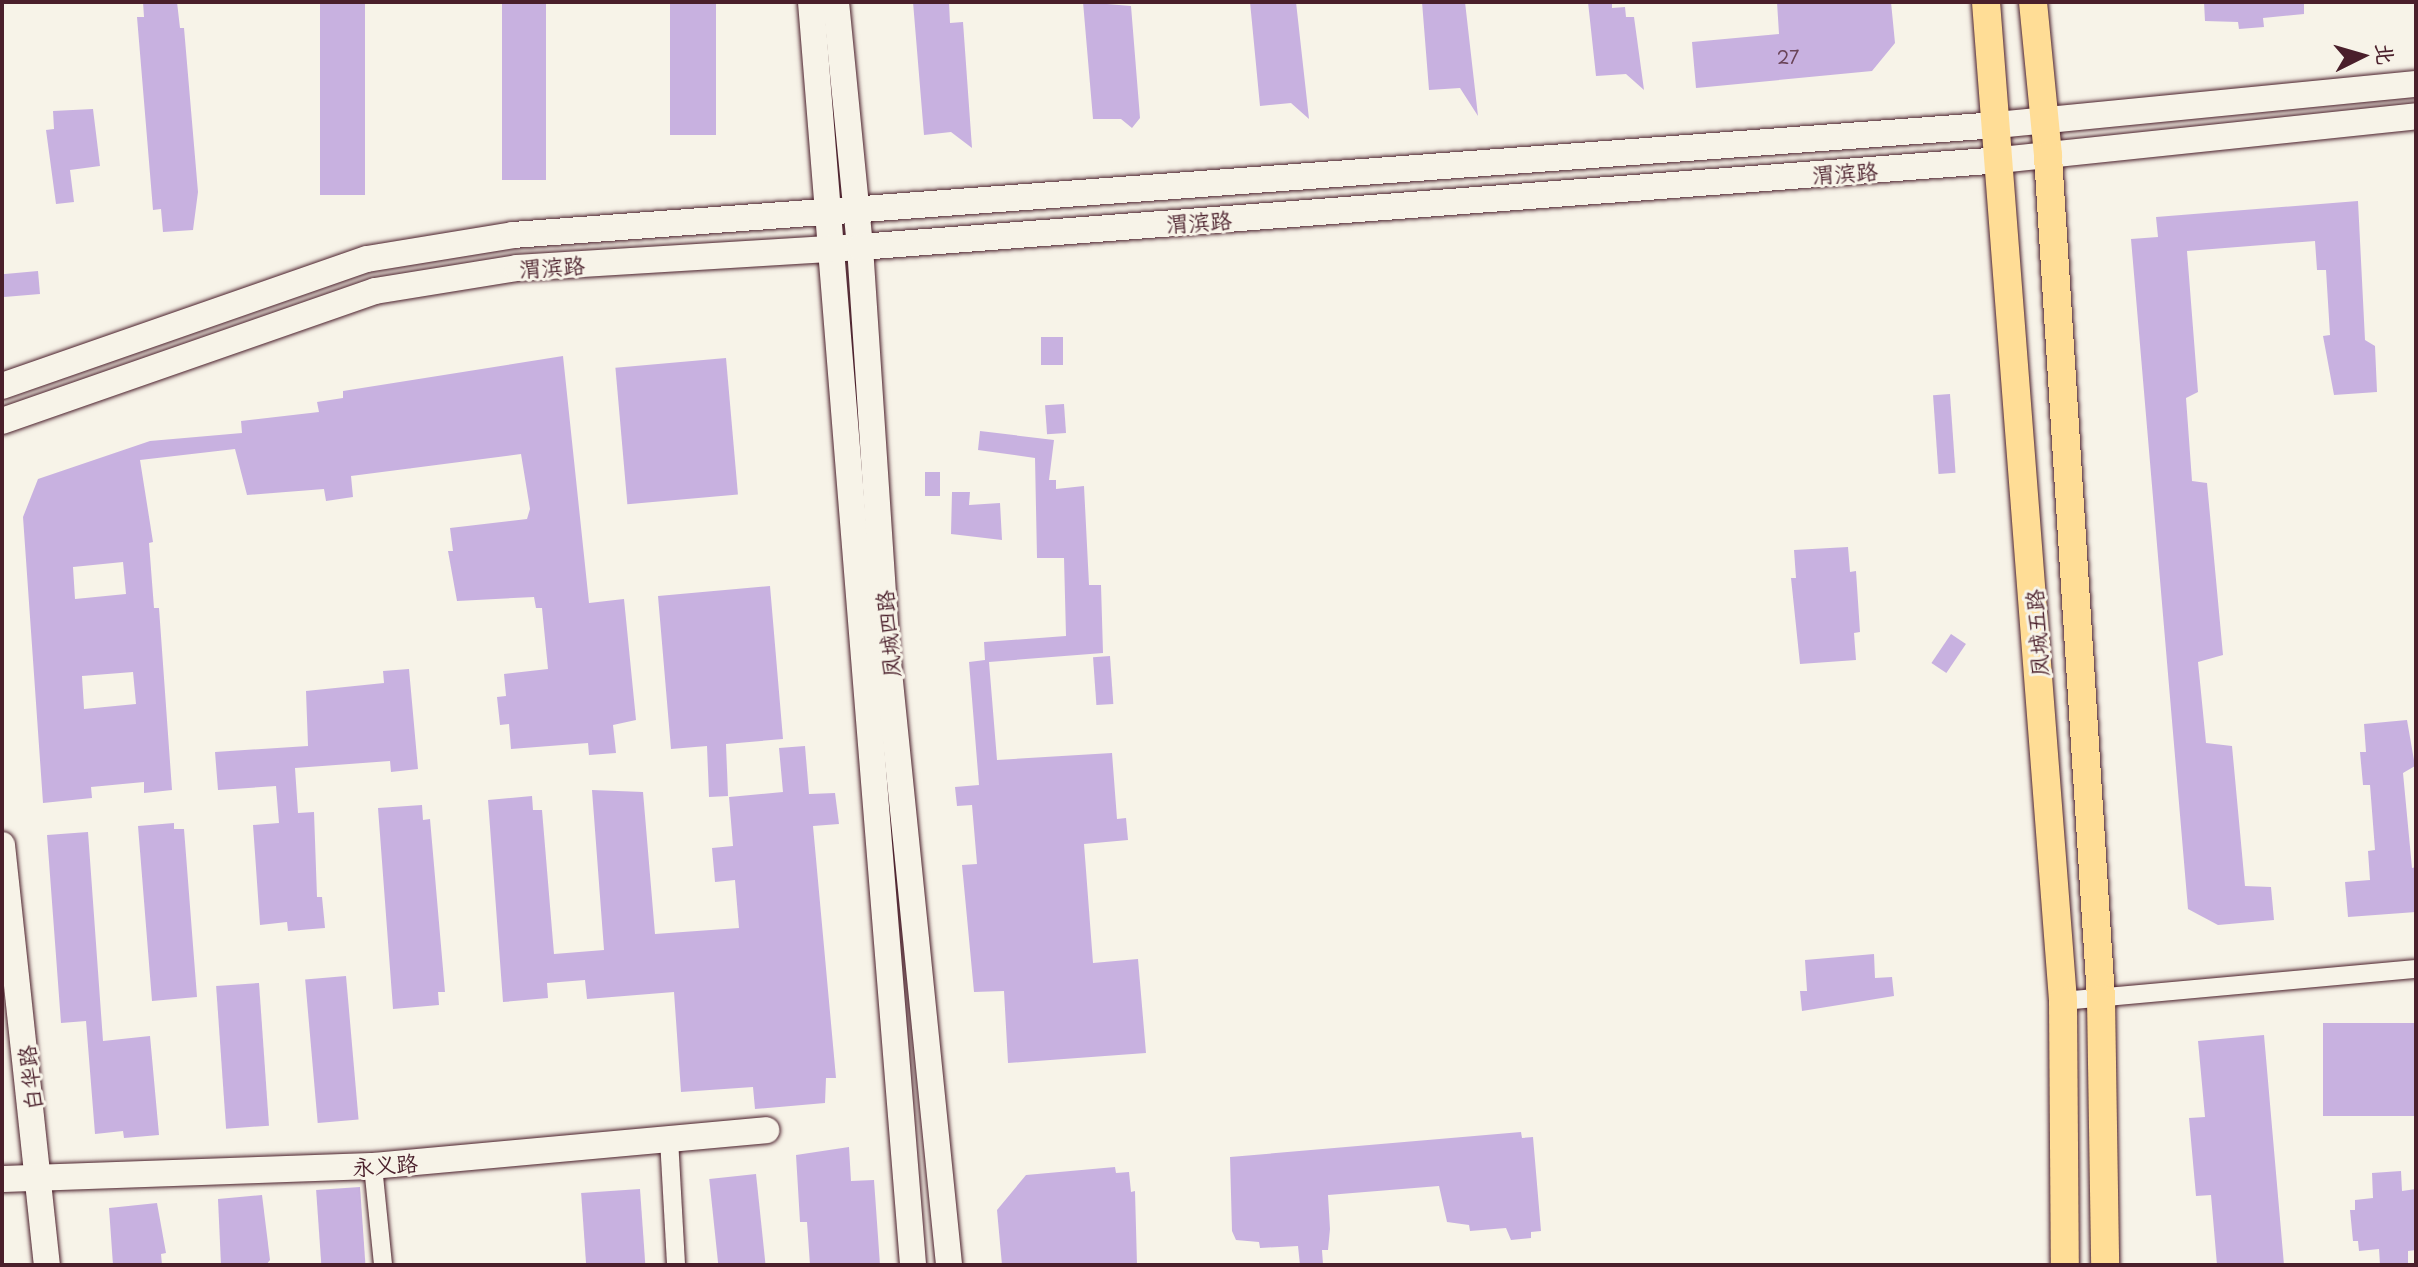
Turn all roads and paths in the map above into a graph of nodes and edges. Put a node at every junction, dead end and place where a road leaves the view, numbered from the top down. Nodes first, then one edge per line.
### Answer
1 (811, 2) edge
2 (836, 2) edge
3 (1986, 2) edge
4 (2033, 2) edge
5 (2416, 84) edge
6 (2416, 116) edge
7 (2045, 121) junction
8 (1997, 125) junction
9 (2048, 156) junction
10 (2000, 160) junction
11 (844, 214) junction
12 (847, 247) junction
13 (2, 386) edge
14 (2, 421) edge
15 (2, 845) edge
16 (2416, 969) edge
17 (2101, 999) junction
18 (2063, 1001) junction
19 (766, 1130) dead end
20 (669, 1139) junction
21 (373, 1166) junction
22 (40, 1175) junction
23 (2, 1179) edge
24 (47, 1265) edge
25 (383, 1265) edge
26 (676, 1265) edge
27 (913, 1265) edge
28 (949, 1265) edge
29 (2065, 1265) edge
30 (2105, 1265) edge

1 - 11 street, 凤城四路
2 - 11 street, 凤城四路
3 - 8 main road, 凤城五路
4 - 7 main road, 凤城五路
5 - 7 street, 渭滨路
6 - 9 street, 渭滨路
7 - 8 street, 渭滨路
7 - 9 main road, 凤城五路
8 - 10 main road, 凤城五路
8 - 11 street, 渭滨路
9 - 10 street, 渭滨路
9 - 17 main road, 凤城五路
10 - 12 street, 渭滨路
10 - 18 main road, 凤城五路
11 - 12 street, 凤城四路
11 - 13 street, 渭滨路
12 - 14 street, 渭滨路
12 - 27 street, 凤城四路
12 - 28 street, 凤城四路
15 - 22 street, 白华路
16 - 17 street
17 - 18 street
17 - 30 main road, 凤城五路
18 - 29 main road, 凤城五路
19 - 20 street, 永义路
20 - 21 street, 永义路
20 - 26 street
21 - 22 street, 永义路
21 - 25 street
22 - 23 street, 永义路
22 - 24 street, 白华路

